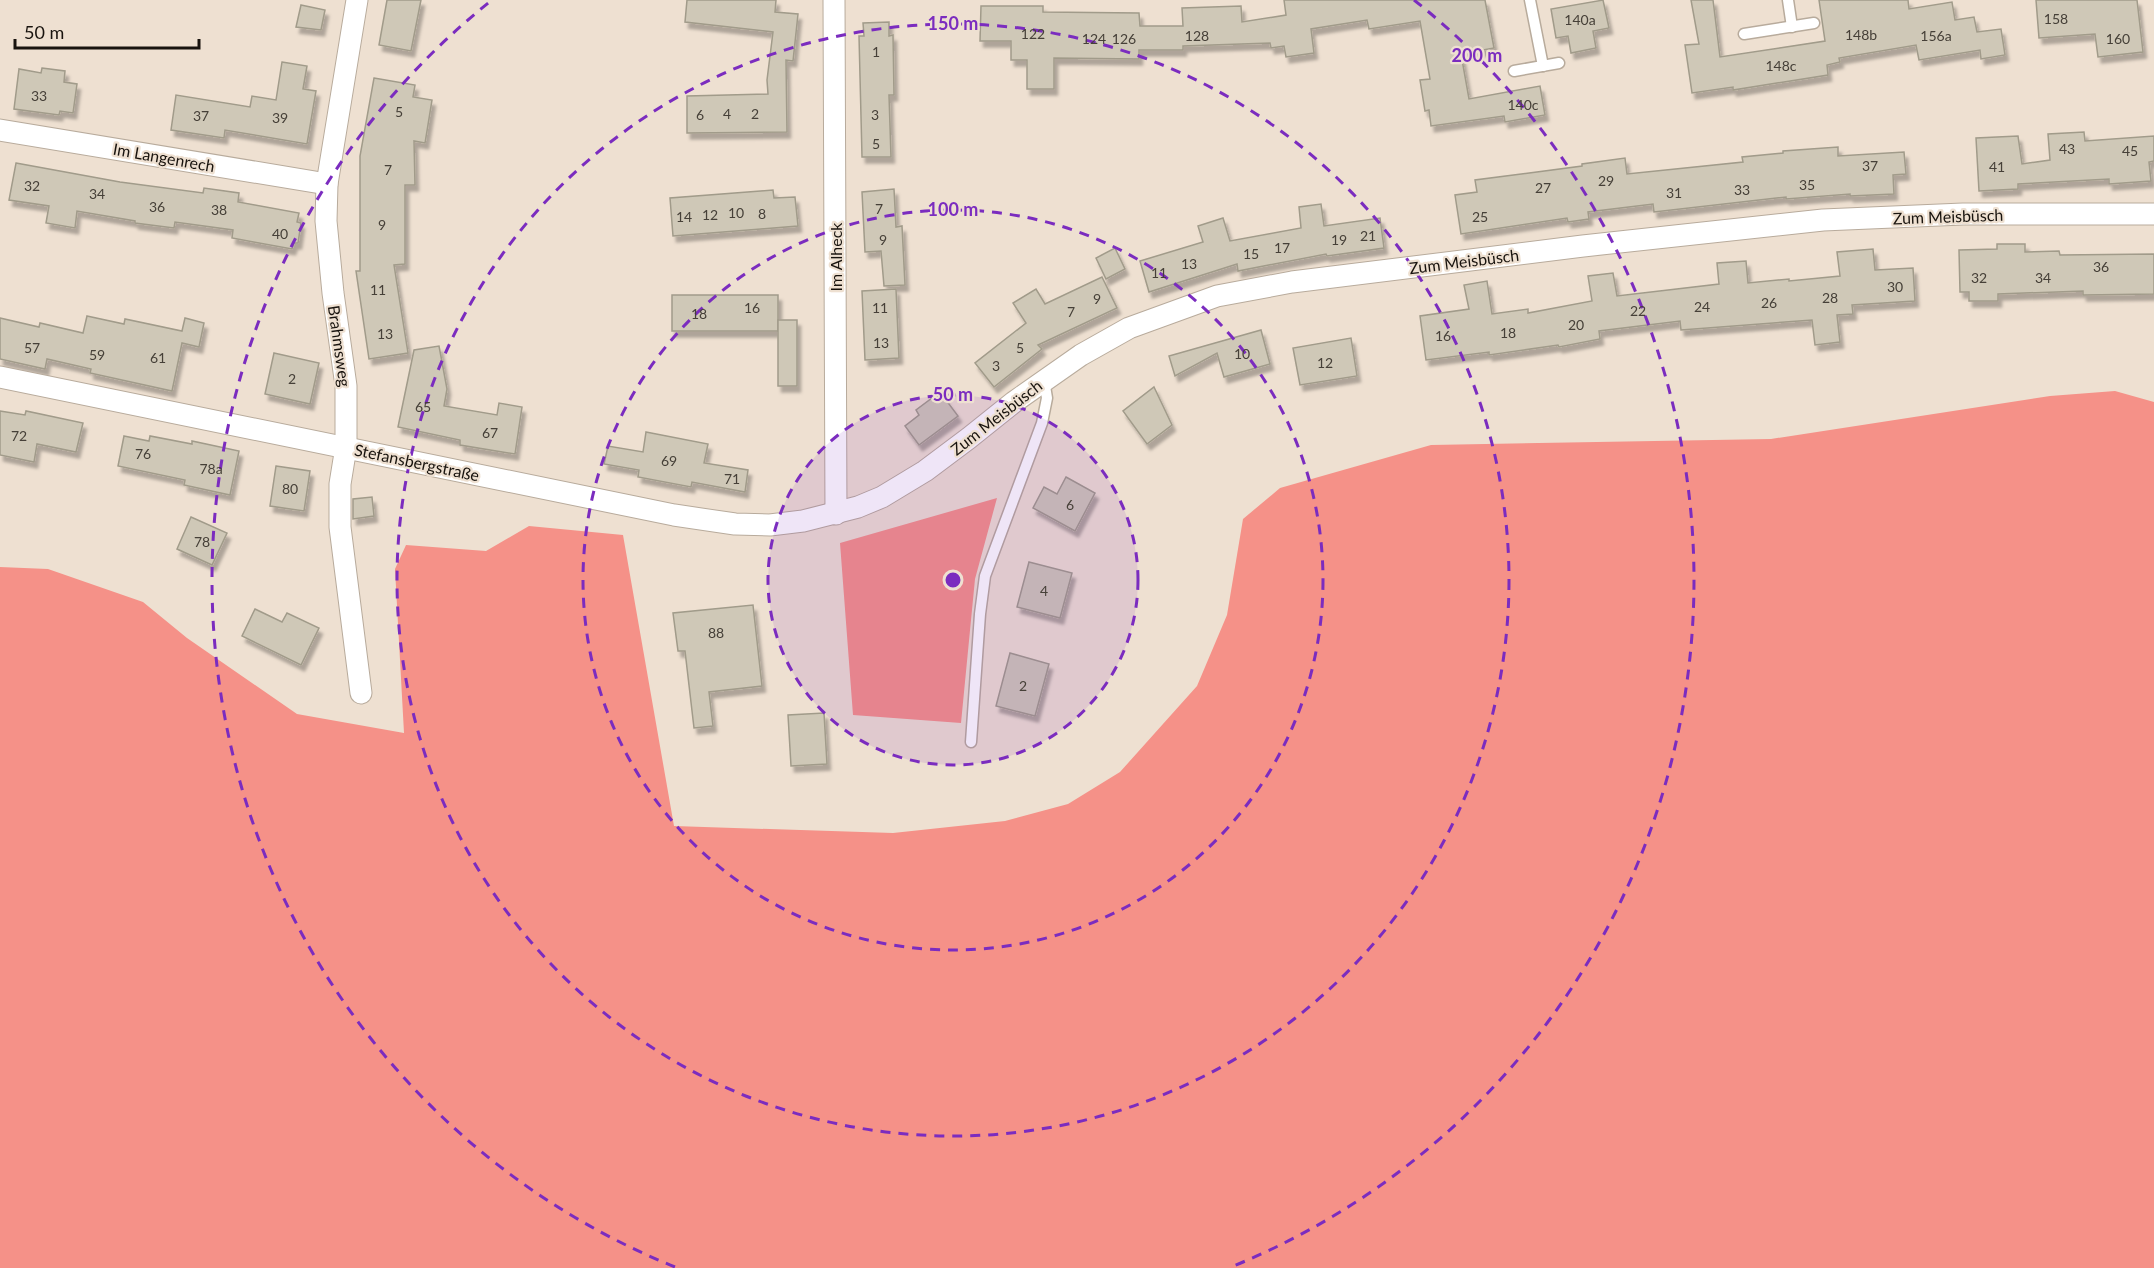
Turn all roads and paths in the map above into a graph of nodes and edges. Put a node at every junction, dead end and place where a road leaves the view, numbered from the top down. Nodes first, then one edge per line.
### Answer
1 (357, 0) edge
2 (834, 0) edge
3 (1530, 0) edge
4 (1788, 0) edge
5 (1814, 23) dead end
6 (1792, 27) junction
7 (1744, 34) dead end
8 (1559, 63) dead end
9 (1542, 66) junction
10 (1514, 71) dead end
11 (0, 130) edge
12 (327, 184) junction
13 (2154, 214) edge
14 (0, 377) edge
15 (1043, 380) junction
16 (346, 447) junction
17 (836, 514) junction
18 (362, 693) dead end
19 (971, 742) dead end

1 - 12 street, Brahmsweg
2 - 17 street, Im Alheck
3 - 9 lane
4 - 6 lane
5 - 6 lane
6 - 7 lane
8 - 9 lane
9 - 10 lane
11 - 12 street, Im Langenrech
12 - 16 street, Brahmsweg
13 - 15 street, Zum Meisbüsch
14 - 16 street, Stefansbergstraße
15 - 17 street, Zum Meisbüsch
15 - 19 lane
16 - 17 street, Stefansbergstraße
16 - 18 street, Brahmsweg

